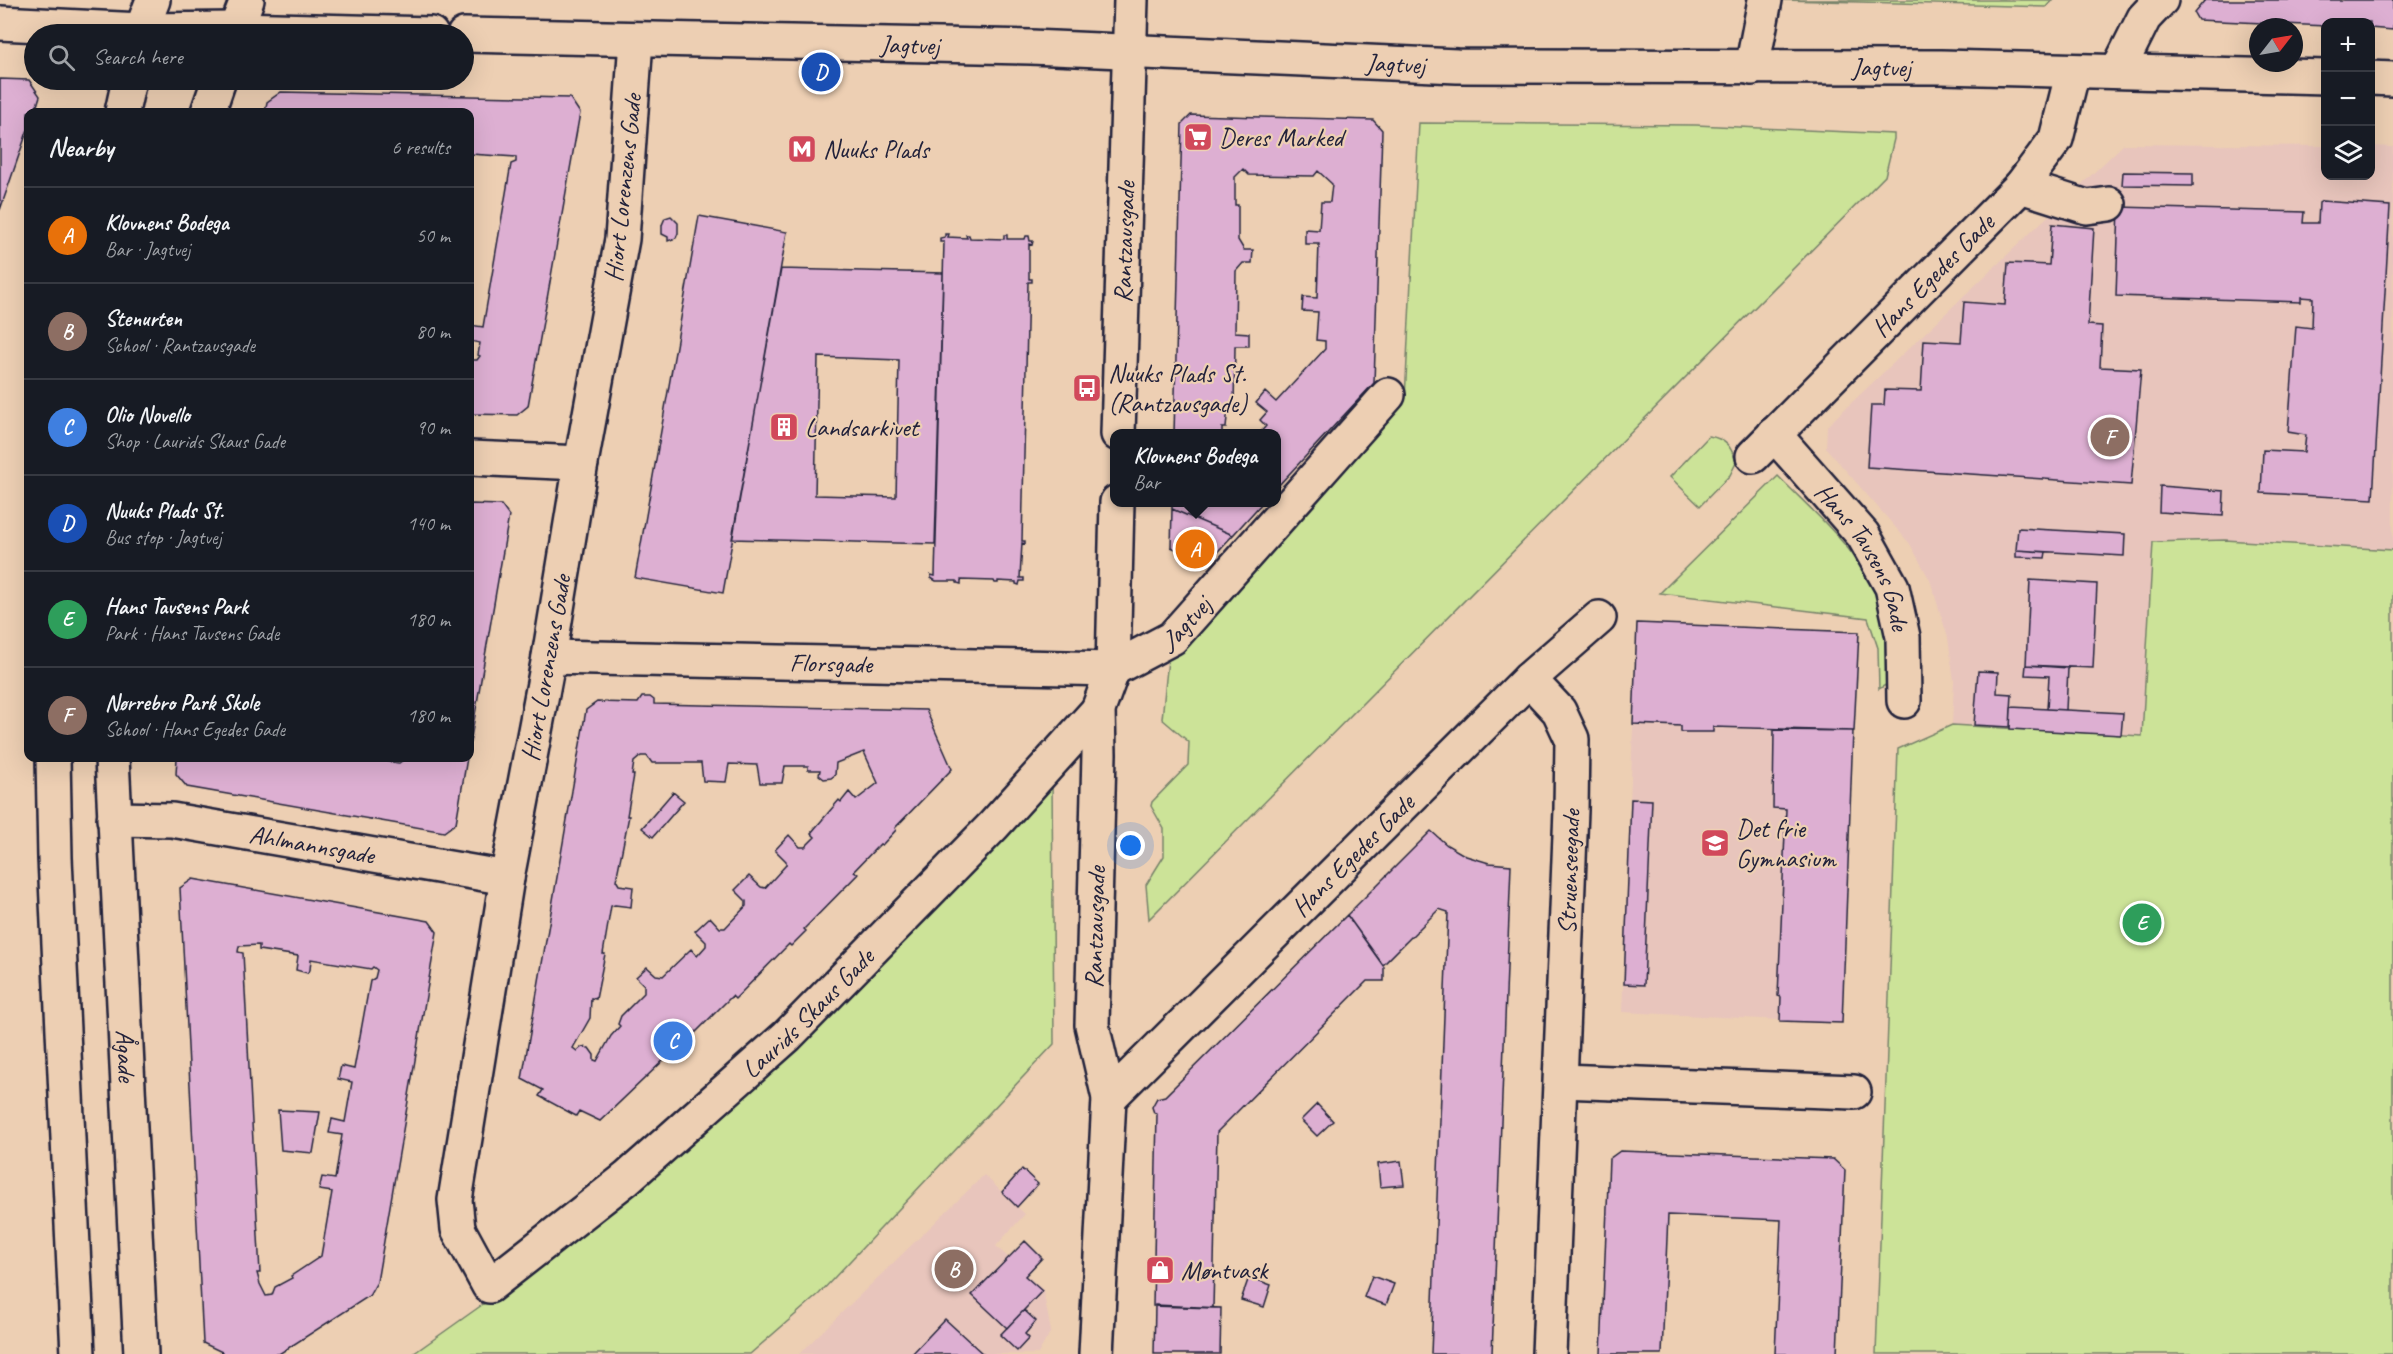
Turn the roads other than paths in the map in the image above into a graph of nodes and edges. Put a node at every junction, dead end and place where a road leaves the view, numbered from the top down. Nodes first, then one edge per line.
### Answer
1 (153, 0) edge
2 (1131, 0) edge
3 (1765, 0) edge
4 (2161, 0) edge
5 (239, 21) edge
6 (0, 23) edge
7 (144, 24) edge
8 (212, 24) edge
9 (283, 24) edge
10 (24, 25) edge
11 (474, 35) edge
12 (636, 40) junction
13 (1129, 50) junction
14 (1752, 68) junction
15 (2118, 70) junction
16 (2073, 71) junction
17 (2321, 77) edge
18 (2375, 78) edge
19 (2393, 79) edge
20 (127, 90) edge
21 (216, 90) edge
22 (124, 108) edge
23 (209, 108) edge
24 (2021, 186) junction
25 (2109, 204) dead end
26 (1388, 395) dead end
27 (1118, 429) edge
28 (1763, 445) joint
29 (474, 458) edge
30 (581, 463) junction
31 (1117, 507) edge
32 (1599, 618) dead end
33 (549, 657) junction
34 (1113, 669) junction
35 (1529, 679) junction
36 (1904, 702) dead end
37 (1098, 710) junction
38 (53, 762) edge
39 (112, 762) edge
40 (114, 819) junction
41 (507, 878) junction
42 (1561, 1081) junction
43 (1854, 1092) dead end
44 (1109, 1098) junction
45 (489, 1286) joint
46 (78, 1354) edge
47 (141, 1354) edge
48 (1096, 1354) edge
49 (1549, 1354) edge

1 - 7 street
2 - 13 street, Rantzausgade
3 - 14 street
4 - 15 street
5 - 8 street
5 - 9 street
6 - 10 street
11 - 12 street, Jagtvej
12 - 13 street, Jagtvej
12 - 30 street, Hiort Lorenzens Gade
13 - 14 street, Jagtvej
13 - 27 street, Rantzausgade
14 - 16 street, Jagtvej
15 - 16 street, Jagtvej
15 - 17 street, Jagtvej
16 - 24 street, Hans Egedes Gade
18 - 19 street
20 - 22 street
21 - 23 street
24 - 25 street
24 - 28 street, Hans Egedes Gade
26 - 34 street, Jagtvej
28 - 36 street, Hans Tavsens Gade
29 - 30 street
30 - 33 street, Hiort Lorenzens Gade
31 - 34 street, Rantzausgade
32 - 35 street, Hans Egedes Gade
33 - 34 street, Florsgade
33 - 41 street, Hiort Lorenzens Gade
34 - 37 street, Rantzausgade
35 - 42 street, Struenseegade
35 - 44 street, Hans Egedes Gade
37 - 44 street, Rantzausgade
37 - 45 street, Laurids Skaus Gade
38 - 46 street
39 - 40 street, Ågade
40 - 41 street, Ahlmannsgade
40 - 47 street, Ågade
41 - 45 street, Hiort Lorenzens Gade
42 - 43 street
42 - 49 street, Struenseegade
44 - 48 street, Rantzausgade

